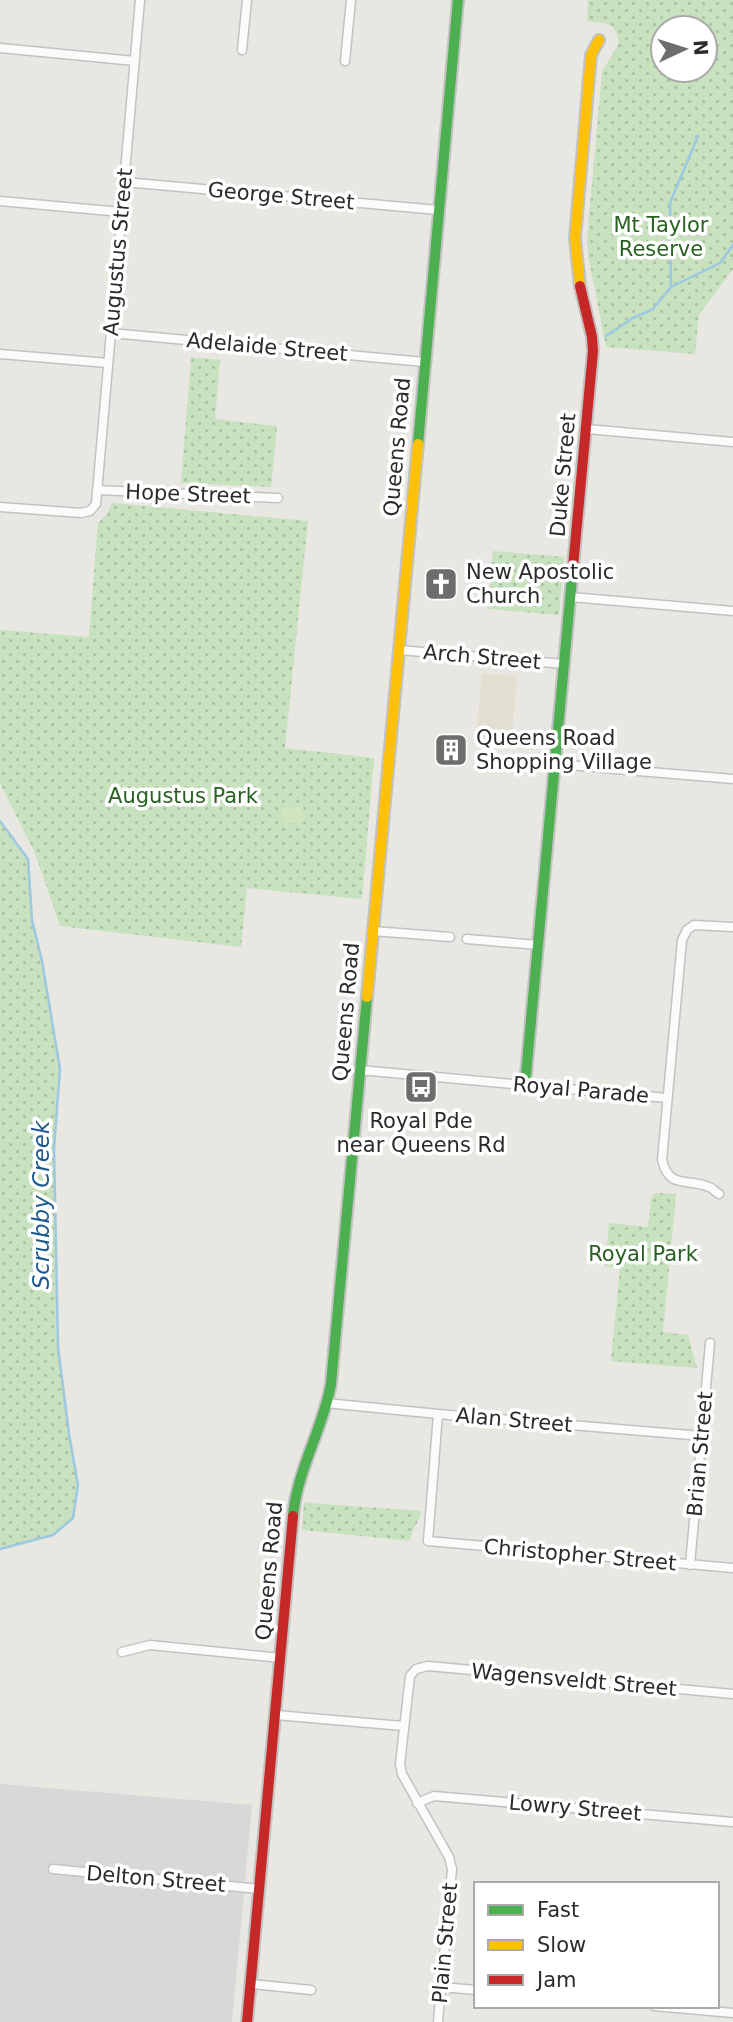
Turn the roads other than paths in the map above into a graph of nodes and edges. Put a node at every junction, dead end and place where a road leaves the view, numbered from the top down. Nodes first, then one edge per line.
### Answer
1 (140, 0) edge
2 (247, 0) edge
3 (351, 0) edge
4 (458, 0) edge
5 (599, 40) dead end
6 (0, 48) edge
7 (242, 50) dead end
8 (135, 61) junction
9 (345, 61) dead end
10 (124, 182) junction
11 (0, 201) edge
12 (438, 210) junction
13 (121, 212) junction
14 (111, 333) junction
15 (0, 354) edge
16 (424, 362) junction
17 (108, 363) junction
18 (587, 429) junction
19 (733, 442) edge
20 (97, 490) junction
21 (278, 498) dead end
22 (96, 504) joint
23 (0, 507) edge
24 (571, 597) junction
25 (733, 611) edge
26 (399, 650) junction
27 (565, 664) junction
28 (556, 764) junction
29 (733, 779) edge
30 (733, 927) edge
31 (373, 931) junction
32 (450, 937) dead end
33 (467, 939) dead end
34 (538, 945) junction
35 (360, 1070) junction
36 (525, 1085) junction
37 (667, 1098) junction
38 (719, 1194) dead end
39 (710, 1343) dead end
40 (326, 1403) junction
41 (438, 1414) junction
42 (702, 1436) junction
43 (690, 1564) junction
44 (733, 1568) edge
45 (122, 1652) dead end
46 (281, 1658) junction
47 (416, 1669) joint
48 (733, 1695) edge
49 (276, 1715) junction
50 (403, 1726) junction
51 (417, 1802) junction
52 (733, 1822) edge
53 (53, 1869) dead end
54 (260, 1889) junction
55 (251, 1984) junction
56 (441, 1987) junction
57 (311, 1990) dead end
58 (474, 1990) edge
59 (695, 2008) edge
60 (733, 2013) edge
61 (247, 2022) edge
62 (438, 2022) edge

1 - 8 street, Augustus Street
2 - 7 street
3 - 9 street
4 - 12 street, Queens Road
5 - 18 street, Duke Street
6 - 8 street
8 - 10 street, Augustus Street
10 - 12 street, George Street
10 - 13 street, Augustus Street
11 - 13 street
12 - 16 street, Queens Road
13 - 14 street, Augustus Street
14 - 16 street, Adelaide Street
14 - 17 street, Augustus Street
15 - 17 street
16 - 26 street, Queens Road
17 - 20 street, Augustus Street
18 - 19 street
18 - 24 street, Duke Street
20 - 21 street, Hope Street
20 - 22 street, Augustus Street
22 - 23 street, Hope Street
24 - 25 street
24 - 27 street, Duke Street
26 - 27 street, Arch Street
26 - 31 street, Queens Road
27 - 28 street, Duke Street
28 - 29 street
28 - 34 street, Duke Street
30 - 37 street
31 - 32 street
31 - 35 street, Queens Road
33 - 34 street
34 - 36 street, Duke Street
35 - 36 street, Royal Parade
35 - 40 street, Queens Road
36 - 37 street, Royal Parade
37 - 38 street, Royal Parade
39 - 42 street, Brian Street
40 - 41 street, Alan Street
40 - 46 street, Queens Road
41 - 42 street, Alan Street
41 - 43 street, Christopher Street
42 - 43 street, Brian Street
43 - 44 street, Christopher Street
45 - 46 street
46 - 49 street, Queens Road
47 - 48 street, Wagensveldt Street
47 - 50 street, Plain Street
49 - 50 street
49 - 54 street, Queens Road
50 - 51 street, Plain Street
51 - 52 street, Lowry Street
51 - 56 street, Plain Street
53 - 54 street, Delton Street
54 - 55 street, Queens Road
55 - 57 street
55 - 61 street, Queens Road
56 - 58 street
56 - 62 street, Plain Street
59 - 60 street

